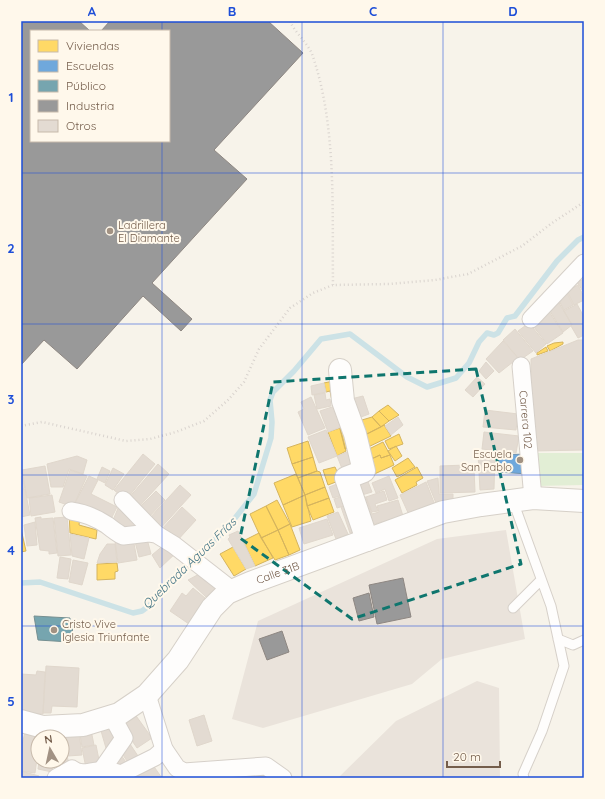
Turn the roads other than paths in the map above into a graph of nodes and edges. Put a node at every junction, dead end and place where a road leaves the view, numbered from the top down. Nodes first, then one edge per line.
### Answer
1 (584, 263) edge
2 (531, 319) dead end
3 (521, 366) dead end
4 (340, 370) dead end
5 (523, 499) junction
6 (122, 500) dead end
7 (584, 501) edge
8 (71, 511) dead end
9 (156, 534) junction
10 (367, 540) junction
11 (541, 580) junction
12 (233, 590) junction
13 (513, 608) dead end
14 (558, 639) junction
15 (584, 640) edge
16 (147, 695) junction
17 (112, 716) junction
18 (21, 721) edge
19 (164, 749) junction
20 (101, 771) junction
21 (56, 778) edge
22 (283, 778) edge
23 (524, 778) edge

1 - 2 street
3 - 5 street, Carrera 102
4 - 10 street
5 - 7 street, Calle 31B
5 - 10 street, Calle 31B
5 - 11 lane
6 - 9 street
8 - 9 street
9 - 12 street
10 - 12 street, Calle 31B
11 - 13 lane
11 - 14 lane
12 - 16 street, Calle 31B
14 - 15 lane
14 - 23 lane
16 - 17 street, Calle 31B
16 - 19 street
17 - 18 street, Calle 31B
17 - 20 street
19 - 20 street
19 - 22 street
20 - 21 street

